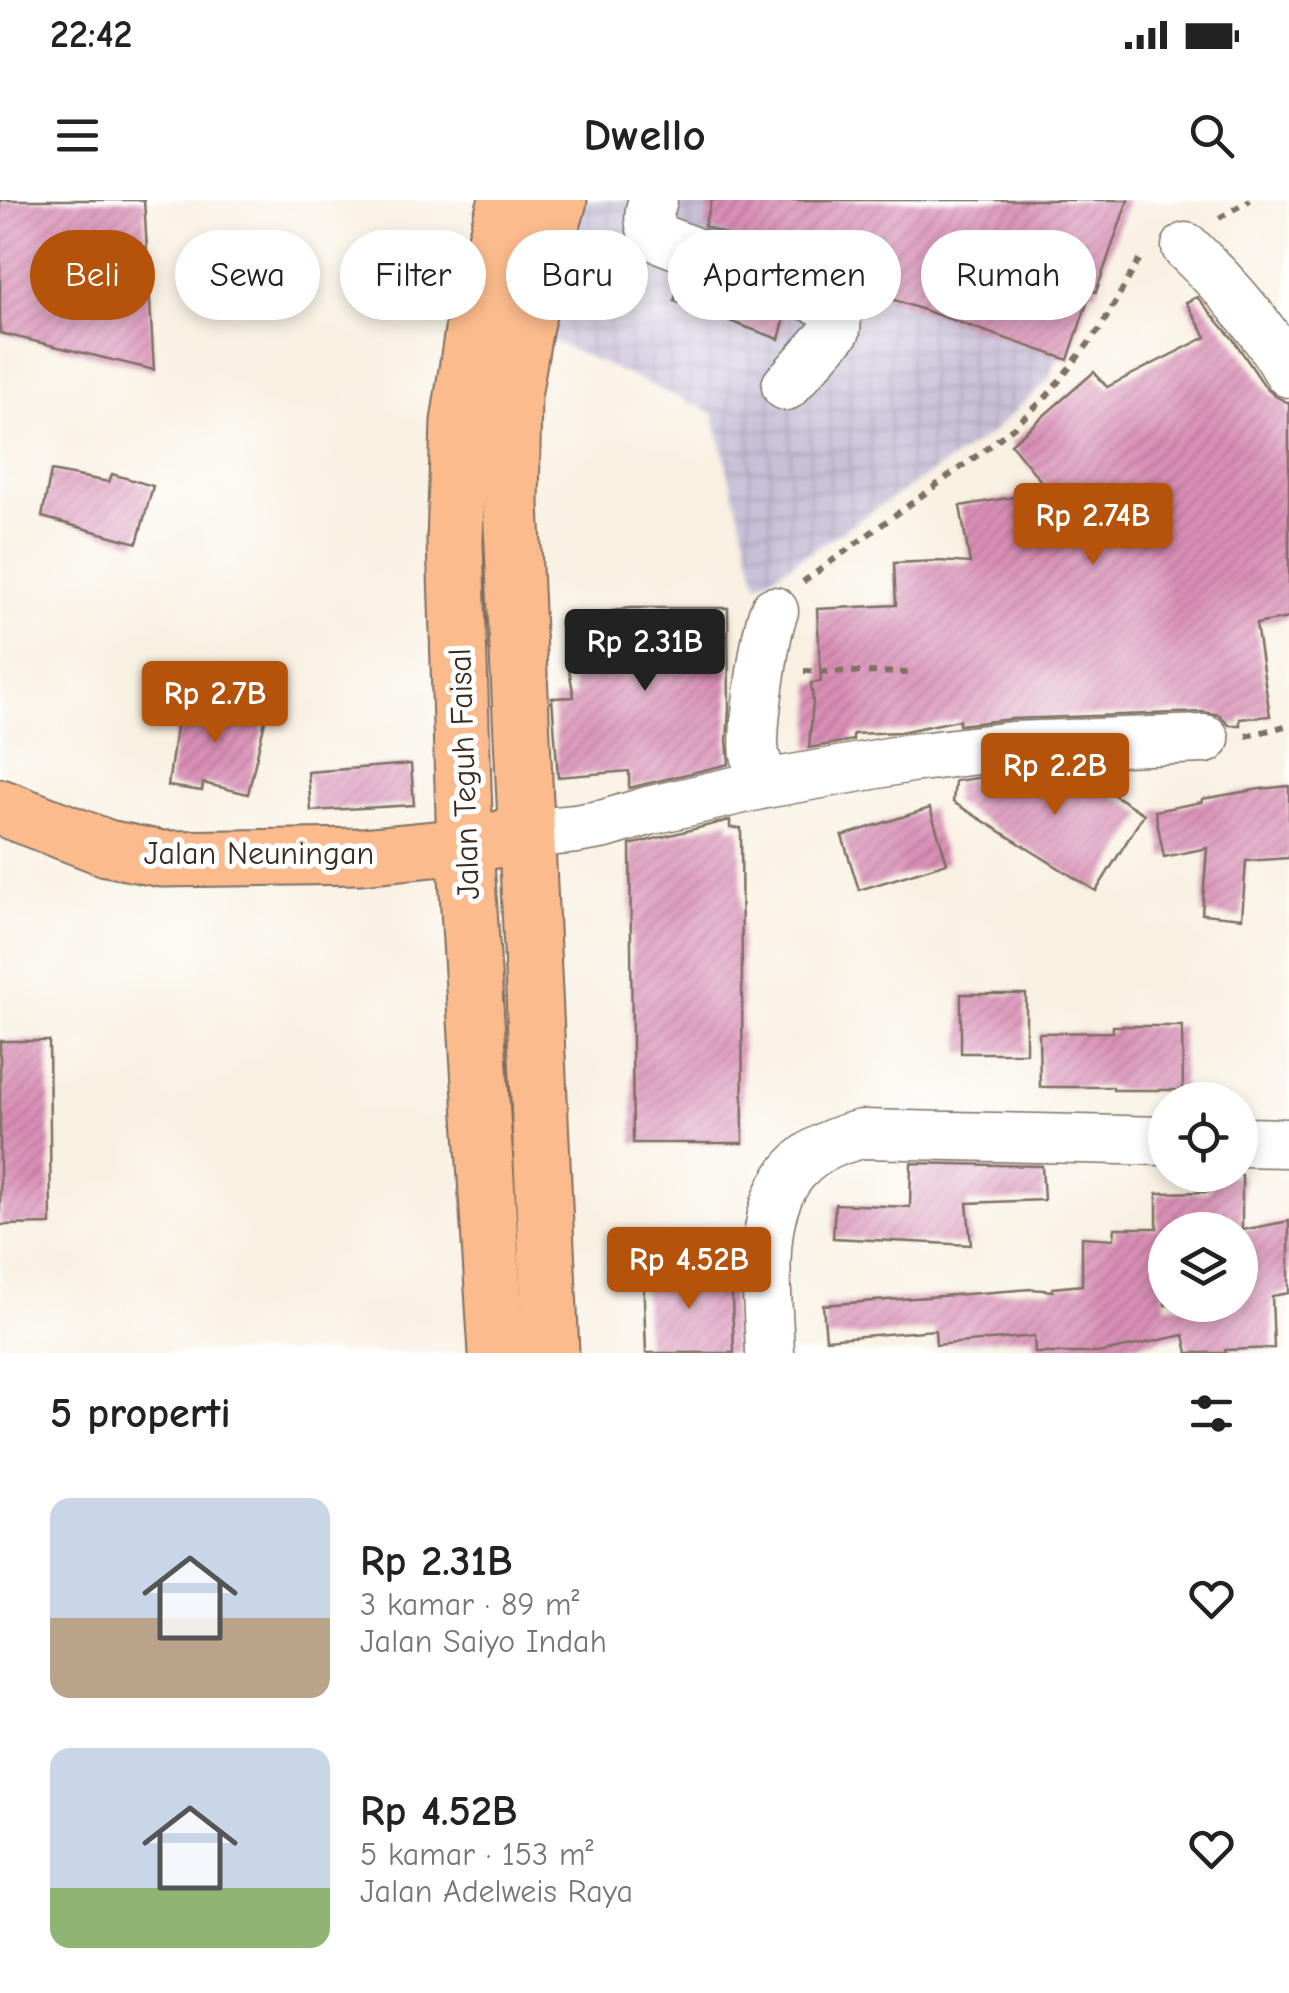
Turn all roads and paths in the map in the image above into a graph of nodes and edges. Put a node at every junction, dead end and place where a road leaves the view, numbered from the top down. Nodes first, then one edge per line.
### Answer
1 (507, 200) edge
2 (559, 200) edge
3 (653, 200) edge
4 (1186, 247) joint
5 (1289, 374) edge
6 (786, 386) dead end
7 (774, 611) joint
8 (762, 671) junction
9 (916, 673) dead end
10 (1206, 739) dead end
11 (765, 784) junction
12 (0, 807) edge
13 (525, 834) junction
14 (466, 846) junction
15 (1148, 1141) edge
16 (1258, 1142) edge
17 (1289, 1143) edge
18 (496, 1353) edge
19 (551, 1353) edge
20 (770, 1353) edge

1 - 14 main road, Jalan Teguh Faisal
2 - 13 main road, Jalan Teguh Faisal
3 - 6 street
4 - 5 street
4 - 7 path
7 - 8 street
8 - 9 path
8 - 11 street
10 - 11 street
11 - 13 street
12 - 14 main road, Jalan Neuningan
13 - 14 main road, Jalan Neuningan
13 - 19 main road, Jalan Teguh Faisal
14 - 18 main road, Jalan Teguh Faisal
15 - 20 street
16 - 17 street

